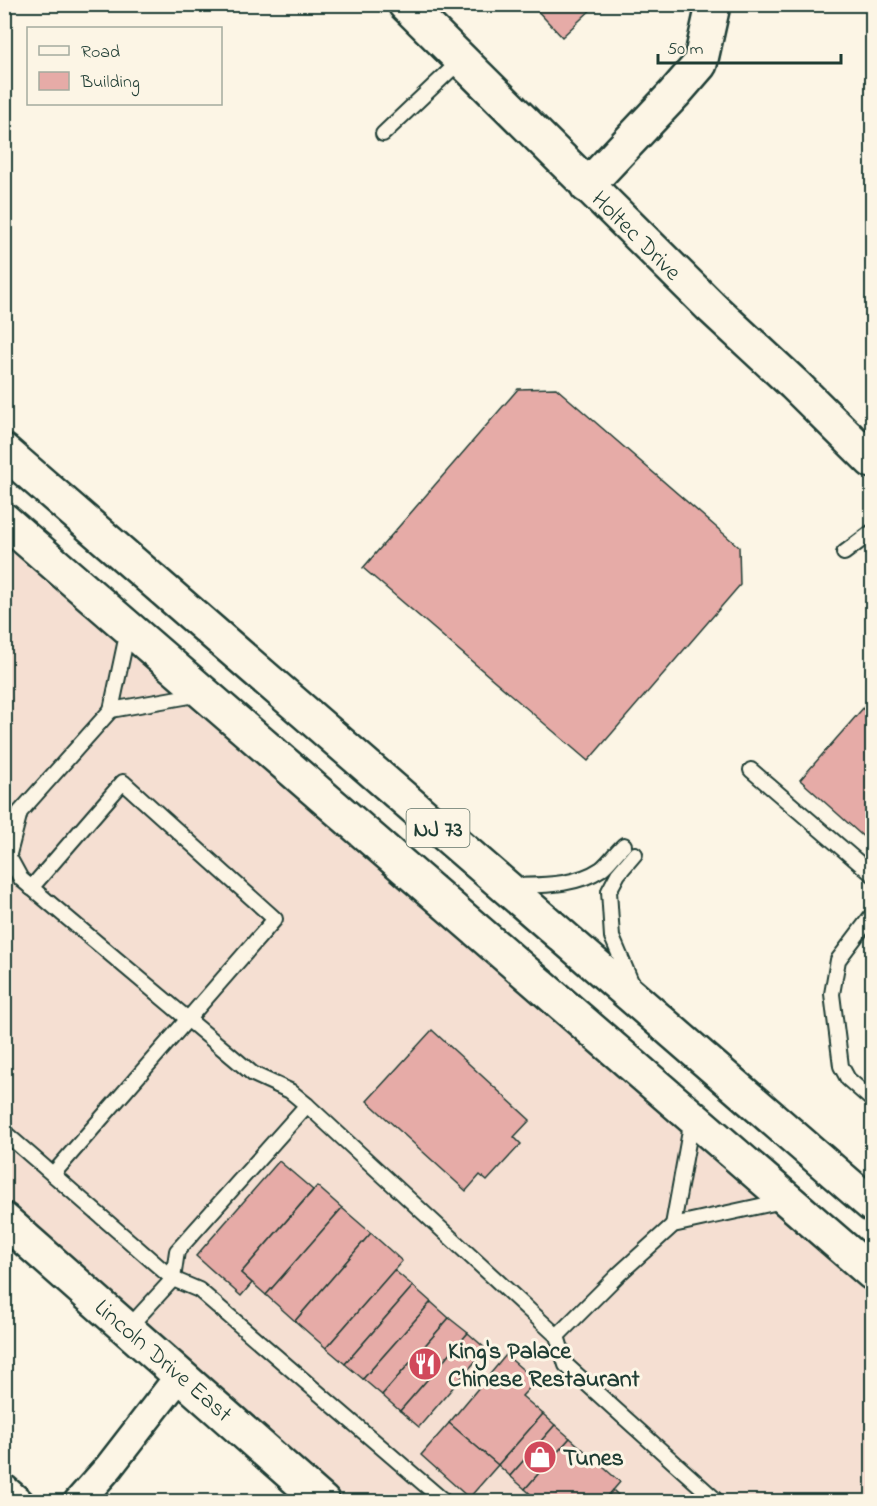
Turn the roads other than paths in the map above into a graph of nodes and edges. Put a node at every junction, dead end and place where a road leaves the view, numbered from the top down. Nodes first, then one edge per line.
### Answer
1 (405, 4) edge
2 (710, 4) edge
3 (461, 60) junction
4 (383, 134) dead end
5 (587, 186) junction
6 (4, 451) edge
7 (873, 461) edge
8 (4, 520) edge
9 (873, 532) edge
10 (844, 553) dead end
11 (129, 628) junction
12 (204, 693) junction
13 (111, 710) junction
14 (751, 770) dead end
15 (624, 844) dead end
16 (635, 854) dead end
17 (7, 855) edge
18 (4, 873) edge
19 (873, 874) edge
20 (506, 887) junction
21 (31, 888) junction
22 (873, 915) edge
23 (644, 1007) junction
24 (188, 1019) junction
25 (873, 1100) edge
26 (307, 1105) junction
27 (693, 1118) junction
28 (4, 1132) edge
29 (53, 1174) junction
30 (788, 1200) junction
31 (873, 1205) edge
32 (4, 1220) edge
33 (673, 1225) junction
34 (873, 1273) edge
35 (173, 1279) junction
36 (128, 1328) junction
37 (557, 1336) junction
38 (181, 1374) junction
39 (4, 1489) edge
40 (19, 1502) edge
41 (78, 1502) edge
42 (322, 1502) edge
43 (445, 1502) edge
44 (718, 1502) edge

1 - 3 main road, Holtec Drive
2 - 5 main road
3 - 4 lane
3 - 5 main road, Holtec Drive
5 - 7 main road, Holtec Drive
6 - 20 main road, NJ 73
8 - 11 main road, NJ 73
9 - 10 lane
11 - 12 main road, NJ 73
11 - 13 lane
12 - 13 lane
12 - 27 main road, NJ 73
13 - 17 lane
14 - 19 lane
15 - 20 lane
16 - 23 lane
17 - 18 lane
17 - 21 lane
20 - 23 main road, NJ 73
21 - 24 lane
21 - 24 lane
22 - 25 lane
23 - 31 main road, NJ 73
24 - 26 lane
24 - 29 lane
26 - 35 lane
26 - 37 lane
27 - 30 main road, NJ 73
27 - 33 lane
28 - 29 lane
29 - 35 lane
30 - 33 lane
30 - 34 main road, NJ 73
32 - 36 main road, Lincoln Drive East
33 - 37 lane
35 - 36 lane
35 - 43 lane
36 - 38 main road, Lincoln Drive East
37 - 44 lane
38 - 41 street
38 - 42 main road, Lincoln Drive East
39 - 40 street

